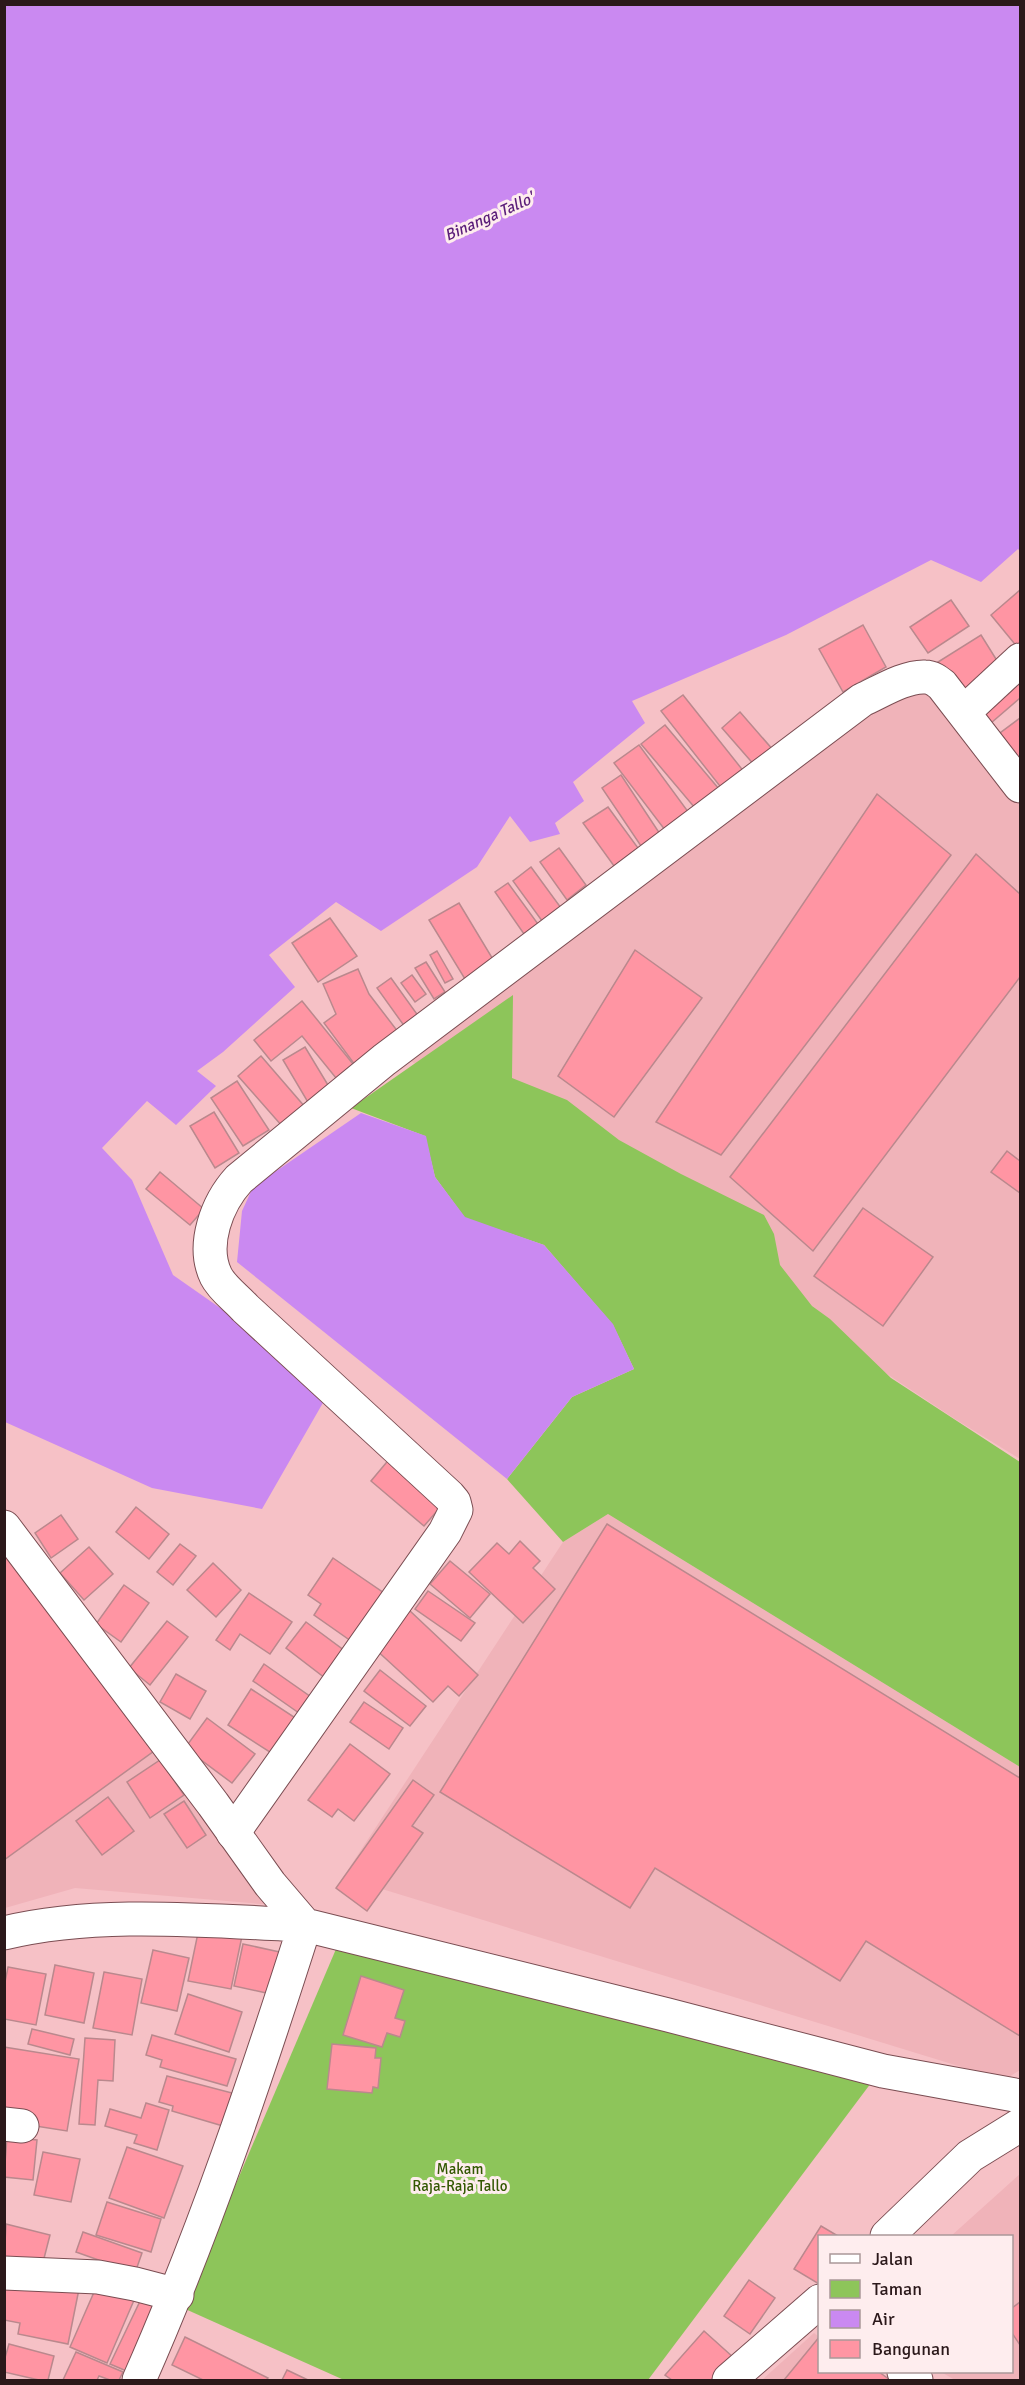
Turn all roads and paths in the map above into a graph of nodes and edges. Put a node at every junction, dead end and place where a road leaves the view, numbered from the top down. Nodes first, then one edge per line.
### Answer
1 (1020, 660) edge
2 (964, 712) junction
3 (1020, 786) edge
4 (4, 1527) edge
5 (233, 1833) junction
6 (305, 1925) junction
7 (4, 1933) edge
8 (1020, 2096) edge
9 (1020, 2125) edge
10 (888, 2235) edge
11 (4, 2273) edge
12 (177, 2295) junction
13 (818, 2304) edge
14 (139, 2380) edge
15 (729, 2380) edge

1 - 2 street
2 - 3 street
2 - 5 street
4 - 5 street
5 - 6 street
6 - 7 street
6 - 8 street
6 - 12 street
9 - 10 street
11 - 12 street
12 - 14 street
13 - 15 street

